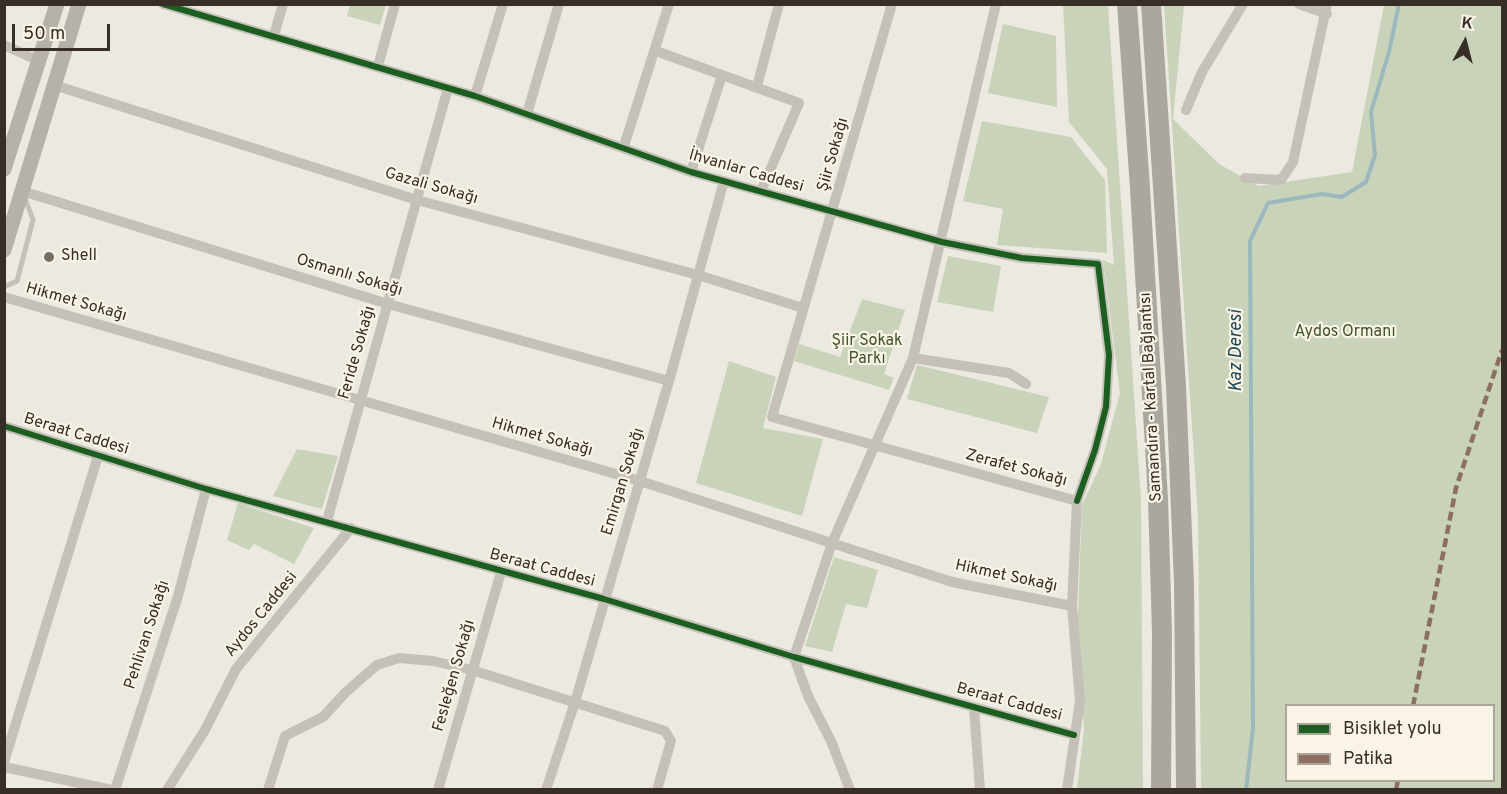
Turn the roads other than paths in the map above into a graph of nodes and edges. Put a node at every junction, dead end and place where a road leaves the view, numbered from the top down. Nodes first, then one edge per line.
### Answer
1 (57, 4) edge
2 (79, 4) edge
3 (163, 4) edge
4 (283, 4) edge
5 (395, 4) edge
6 (503, 4) edge
7 (559, 4) edge
8 (669, 4) edge
9 (779, 4) edge
10 (892, 4) edge
11 (996, 4) edge
12 (1127, 4) edge
13 (1152, 4) edge
14 (1243, 4) edge
15 (1299, 4) edge
16 (181, 7) edge
17 (1327, 9) edge
18 (274, 35) junction
19 (4, 45) edge
20 (656, 51) junction
21 (39, 61) junction
22 (378, 66) junction
23 (722, 75) junction
24 (54, 85) junction
25 (757, 86) junction
26 (448, 88) junction
27 (475, 96) junction
28 (1186, 110) dead end
29 (527, 114) junction
30 (624, 146) junction
31 (4, 169) edge
32 (691, 172) junction
33 (1245, 178) dead end
34 (724, 181) junction
35 (22, 191) junction
36 (761, 191) junction
37 (417, 201) junction
38 (832, 211) junction
39 (942, 242) junction
40 (4, 250) edge
41 (698, 275) junction
42 (4, 287) edge
43 (4, 297) edge
44 (388, 304) junction
45 (803, 308) junction
46 (914, 358) junction
47 (669, 381) junction
48 (1026, 384) dead end
49 (360, 402) junction
50 (772, 417) joint
51 (4, 426) edge
52 (877, 446) junction
53 (98, 456) junction
54 (640, 481) junction
55 (206, 489) junction
56 (1077, 501) junction
57 (327, 521) junction
58 (351, 528) junction
59 (832, 543) junction
60 (501, 572) junction
61 (604, 599) junction
62 (1072, 606) junction
63 (794, 657) junction
64 (471, 670) junction
65 (575, 702) junction
66 (974, 708) junction
67 (1074, 735) junction
68 (4, 762) edge
69 (4, 767) edge
70 (114, 789) edge
71 (167, 789) edge
72 (268, 789) edge
73 (438, 789) edge
74 (546, 789) edge
75 (657, 789) edge
76 (850, 789) edge
77 (980, 789) edge
78 (1067, 789) edge
79 (1161, 789) edge
80 (1186, 789) edge

1 - 21 main road
2 - 24 main road
3 - 16 street, İhvanlar Caddesi
4 - 18 street
5 - 22 street
6 - 27 street
7 - 29 street
8 - 20 street
9 - 25 street
10 - 38 street, Şiir Sokağı
11 - 39 street
12 - 79 highway, Samandıra - Kartal Bağlantısı
13 - 80 highway, Samandıra - Kartal Bağlantısı
14 - 28 street
15 - 17 street
16 - 18 street, İhvanlar Caddesi
17 - 33 street
18 - 22 street, İhvanlar Caddesi
19 - 21 street
20 - 23 street
20 - 30 street
21 - 31 main road
22 - 26 street, İhvanlar Caddesi
23 - 25 street
23 - 32 street
24 - 35 main road
24 - 37 street, Gazali Sokağı
25 - 36 street
26 - 27 street, İhvanlar Caddesi
26 - 37 street, Feride Sokağı
27 - 29 street, İhvanlar Caddesi
29 - 30 street, İhvanlar Caddesi
30 - 32 street, İhvanlar Caddesi
32 - 34 street, İhvanlar Caddesi
34 - 36 street, İhvanlar Caddesi
34 - 41 street, Emirgan Sokağı
35 - 40 main road
35 - 42 lane
35 - 44 street, Osmanlı Sokağı
36 - 38 street, İhvanlar Caddesi
37 - 41 street, Gazali Sokağı
37 - 44 street, Feride Sokağı
38 - 39 street, İhvanlar Caddesi
38 - 45 street, Şiir Sokağı
39 - 46 street
39 - 56 street, İhvanlar Caddesi
41 - 45 street, Gazali Sokağı
41 - 47 street, Emirgan Sokağı
43 - 49 street, Hikmet Sokağı
44 - 47 street, Osmanlı Sokağı
44 - 49 street, Feride Sokağı
45 - 50 street, Şiir Sokağı
46 - 48 street
46 - 52 street
47 - 54 street, Emirgan Sokağı
49 - 54 street, Hikmet Sokağı
49 - 57 street, Feride Sokağı
50 - 52 street, Zerafet Sokağı
51 - 53 street, Beraat Caddesi
52 - 56 street, Zerafet Sokağı
52 - 59 street
53 - 55 street, Beraat Caddesi
53 - 68 street
54 - 59 street, Hikmet Sokağı
54 - 61 street, Emirgan Sokağı
55 - 57 street, Beraat Caddesi
55 - 70 street, Pehlivan Sokağı
56 - 62 street, Zerafet Sokağı
57 - 58 street, Beraat Caddesi
58 - 60 street, Beraat Caddesi
58 - 71 street, Aydos Caddesi
59 - 62 street, Hikmet Sokağı
59 - 63 street
60 - 61 street, Beraat Caddesi
60 - 64 street, Fesleğen Sokağı
61 - 63 street, Beraat Caddesi
61 - 65 street, Emirgan Sokağı
62 - 67 street, Zerafet Sokağı
63 - 66 street, Beraat Caddesi
63 - 76 street
64 - 65 street
64 - 72 street
64 - 73 street, Fesleğen Sokağı
65 - 74 street, Emirgan Sokağı
65 - 75 street
66 - 67 street, Beraat Caddesi
66 - 77 street
67 - 78 street, Zerafet Sokağı
69 - 70 street

